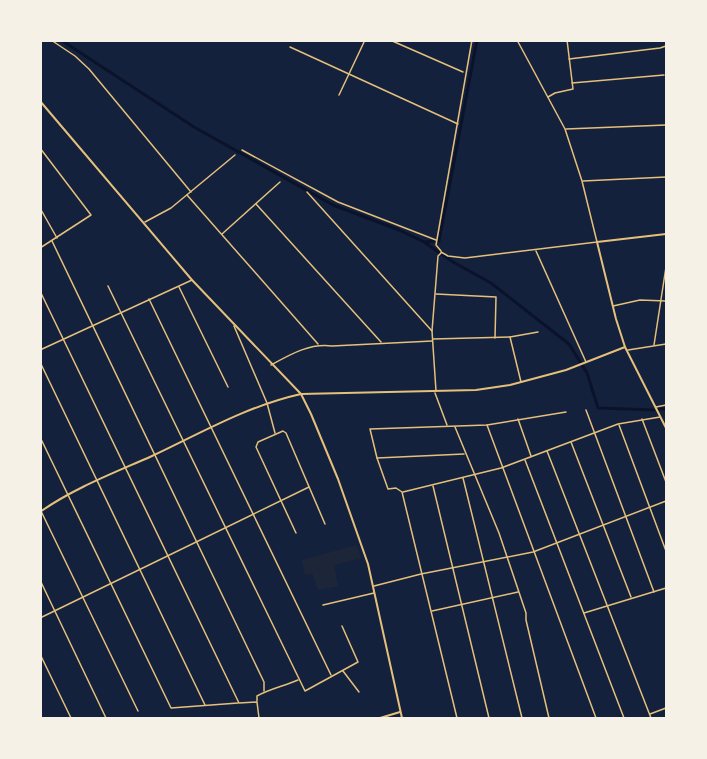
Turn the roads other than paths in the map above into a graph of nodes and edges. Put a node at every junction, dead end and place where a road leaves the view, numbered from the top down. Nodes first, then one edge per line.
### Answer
1 (51, 40) edge
2 (365, 40) edge
3 (390, 40) edge
4 (472, 40) edge
5 (517, 40) edge
6 (567, 40) edge
7 (666, 46) edge
8 (290, 47) dead end
9 (569, 59) junction
10 (349, 73) junction
11 (465, 73) junction
12 (664, 75) dead end
13 (572, 83) junction
14 (339, 95) dead end
15 (547, 97) junction
16 (40, 101) edge
17 (458, 124) junction
18 (666, 125) edge
19 (565, 129) junction
20 (40, 148) edge
21 (242, 150) dead end
22 (235, 155) dead end
23 (666, 177) edge
24 (582, 181) junction
25 (280, 182) dead end
26 (191, 192) junction
27 (307, 192) dead end
28 (187, 195) junction
29 (256, 204) junction
30 (41, 210) edge
31 (144, 223) junction
32 (666, 234) edge
33 (222, 235) junction
34 (57, 238) junction
35 (437, 240) junction
36 (52, 241) junction
37 (597, 242) junction
38 (40, 248) edge
39 (536, 250) junction
40 (441, 252) junction
41 (666, 267) edge
42 (192, 280) junction
43 (108, 286) dead end
44 (179, 286) junction
45 (40, 291) edge
46 (435, 294) junction
47 (150, 299) junction
48 (662, 301) junction
49 (666, 301) edge
50 (612, 306) junction
51 (120, 312) junction
52 (234, 325) junction
53 (93, 326) junction
54 (432, 331) junction
55 (538, 332) dead end
56 (510, 337) junction
57 (495, 338) junction
58 (64, 339) junction
59 (432, 340) junction
60 (381, 342) junction
61 (318, 344) junction
62 (666, 344) edge
63 (654, 345) junction
64 (626, 349) junction
65 (40, 350) edge
66 (40, 362) edge
67 (586, 362) junction
68 (271, 365) junction
69 (521, 383) junction
70 (228, 387) dead end
71 (435, 391) junction
72 (301, 394) junction
73 (267, 403) junction
74 (666, 405) edge
75 (655, 407) junction
76 (586, 410) dead end
77 (566, 412) dead end
78 (661, 417) junction
79 (518, 419) junction
80 (642, 419) junction
81 (618, 424) junction
82 (487, 425) junction
83 (447, 426) junction
84 (210, 427) junction
85 (455, 427) junction
86 (666, 428) edge
87 (594, 432) junction
88 (276, 434) junction
89 (40, 437) edge
90 (182, 441) junction
91 (571, 442) junction
92 (547, 451) junction
93 (465, 454) junction
94 (154, 455) junction
95 (532, 457) junction
96 (377, 458) junction
97 (525, 460) junction
98 (126, 468) junction
99 (501, 468) junction
100 (475, 475) junction
101 (463, 478) junction
102 (97, 481) junction
103 (666, 482) edge
104 (433, 485) junction
105 (309, 488) junction
106 (402, 492) junction
107 (68, 494) junction
108 (281, 501) junction
109 (666, 501) edge
110 (650, 507) junction
111 (41, 511) edge
112 (253, 515) junction
113 (626, 517) junction
114 (326, 524) dead end
115 (603, 525) junction
116 (225, 529) junction
117 (296, 533) dead end
118 (580, 534) junction
119 (197, 543) junction
120 (557, 543) junction
121 (666, 551) edge
122 (533, 552) junction
123 (169, 556) junction
124 (507, 557) junction
125 (483, 561) junction
126 (452, 567) junction
127 (140, 570) junction
128 (421, 574) junction
129 (40, 580) edge
130 (112, 584) junction
131 (373, 586) junction
132 (666, 588) edge
133 (519, 592) junction
134 (654, 592) junction
135 (375, 593) junction
136 (84, 597) junction
137 (631, 597) junction
138 (492, 598) junction
139 (323, 605) dead end
140 (462, 605) junction
141 (607, 606) junction
142 (56, 610) junction
143 (431, 611) junction
144 (584, 613) junction
145 (40, 618) edge
146 (342, 626) dead end
147 (40, 654) edge
148 (342, 670) junction
149 (332, 676) junction
150 (298, 680) junction
151 (264, 691) junction
152 (359, 692) dead end
153 (257, 702) junction
154 (239, 703) junction
155 (205, 705) junction
156 (666, 708) edge
157 (138, 711) dead end
158 (400, 712) junction
159 (649, 715) junction
160 (71, 718) edge
161 (106, 718) edge
162 (260, 718) edge
163 (380, 718) edge
164 (402, 718) edge
165 (457, 718) edge
166 (489, 718) edge
167 (522, 718) edge
168 (549, 718) edge
169 (596, 718) edge
170 (624, 718) edge
171 (651, 718) edge

1 - 26 street
2 - 10 street
3 - 11 street
4 - 11 street
5 - 15 street
6 - 9 street
7 - 9 street
8 - 10 street
9 - 13 street
10 - 14 street
10 - 17 street
11 - 17 street
12 - 13 street
13 - 15 street
15 - 19 street
16 - 31 street
17 - 35 street
18 - 19 street
19 - 24 street
20 - 34 street
21 - 35 street
22 - 26 street
23 - 24 street
24 - 37 street
25 - 29 street
26 - 28 street
27 - 54 street
28 - 31 street
28 - 33 street
29 - 33 street
29 - 60 street
30 - 34 street
31 - 42 street
32 - 37 street
33 - 61 street
34 - 36 street
35 - 40 street
36 - 38 street
36 - 53 street
37 - 39 street
37 - 50 street
39 - 40 street
39 - 67 street
40 - 46 street
41 - 48 street
42 - 44 street
42 - 52 street
43 - 51 street
44 - 47 street
44 - 70 street
45 - 58 street
46 - 54 street
46 - 57 street
47 - 51 street
47 - 84 street
48 - 49 street
48 - 50 street
48 - 63 street
50 - 64 street
51 - 53 street
51 - 90 street
52 - 68 street
52 - 73 street
53 - 58 street
53 - 94 street
54 - 59 street
55 - 56 street
56 - 57 street
56 - 69 street
57 - 59 street
58 - 65 street
58 - 98 street
59 - 60 street
59 - 71 street
60 - 61 street
61 - 68 street
62 - 63 street
63 - 64 street
64 - 67 street
64 - 75 street
66 - 102 street
67 - 69 street
68 - 72 street
69 - 71 street
71 - 72 street
71 - 83 street
72 - 73 street
72 - 131 street
73 - 84 street
73 - 88 street
74 - 75 street
75 - 78 street
76 - 87 street
77 - 79 street
78 - 80 street
78 - 86 street
79 - 82 street
79 - 95 street
80 - 81 street
80 - 103 street
81 - 87 street
81 - 110 street
82 - 85 street
82 - 99 street
83 - 85 street
83 - 96 street
84 - 90 street
84 - 112 street
85 - 93 street
87 - 91 street
87 - 113 street
88 - 105 street
88 - 108 street
89 - 107 street
90 - 94 street
90 - 116 street
91 - 92 street
91 - 115 street
92 - 95 street
92 - 118 street
93 - 96 street
93 - 100 street
94 - 98 street
94 - 119 street
95 - 97 street
96 - 106 street
97 - 99 street
97 - 120 street
98 - 102 street
98 - 123 street
99 - 100 street
99 - 122 street
100 - 101 street
100 - 124 street
101 - 104 street
101 - 125 street
102 - 107 street
102 - 127 street
104 - 106 street
104 - 126 street
105 - 108 street
105 - 114 street
106 - 128 street
107 - 111 street
107 - 130 street
108 - 112 street
108 - 117 street
109 - 110 street
110 - 113 street
110 - 121 street
111 - 136 street
112 - 116 street
112 - 149 street
113 - 115 street
113 - 134 street
115 - 118 street
115 - 137 street
116 - 119 street
116 - 150 street
118 - 120 street
118 - 141 street
119 - 123 street
119 - 151 street
120 - 122 street
120 - 144 street
122 - 124 street
122 - 169 street
123 - 127 street
123 - 154 street
124 - 125 street
124 - 133 street
125 - 126 street
125 - 138 street
126 - 128 street
126 - 140 street
127 - 130 street
127 - 155 street
128 - 131 street
128 - 143 street
129 - 142 street
130 - 136 street
130 - 155 street
131 - 135 street
132 - 134 street
133 - 138 street
133 - 168 street
134 - 137 street
135 - 139 street
135 - 158 street
136 - 142 street
136 - 157 street
137 - 141 street
138 - 140 street
138 - 167 street
140 - 143 street
140 - 166 street
141 - 144 street
141 - 159 street
142 - 145 street
142 - 161 street
143 - 165 street
144 - 170 street
146 - 148 street
147 - 160 street
148 - 149 street
148 - 152 street
149 - 150 street
150 - 151 street
151 - 153 street
153 - 154 street
153 - 162 street
154 - 155 street
156 - 159 street
158 - 163 street
158 - 164 street
159 - 171 street

